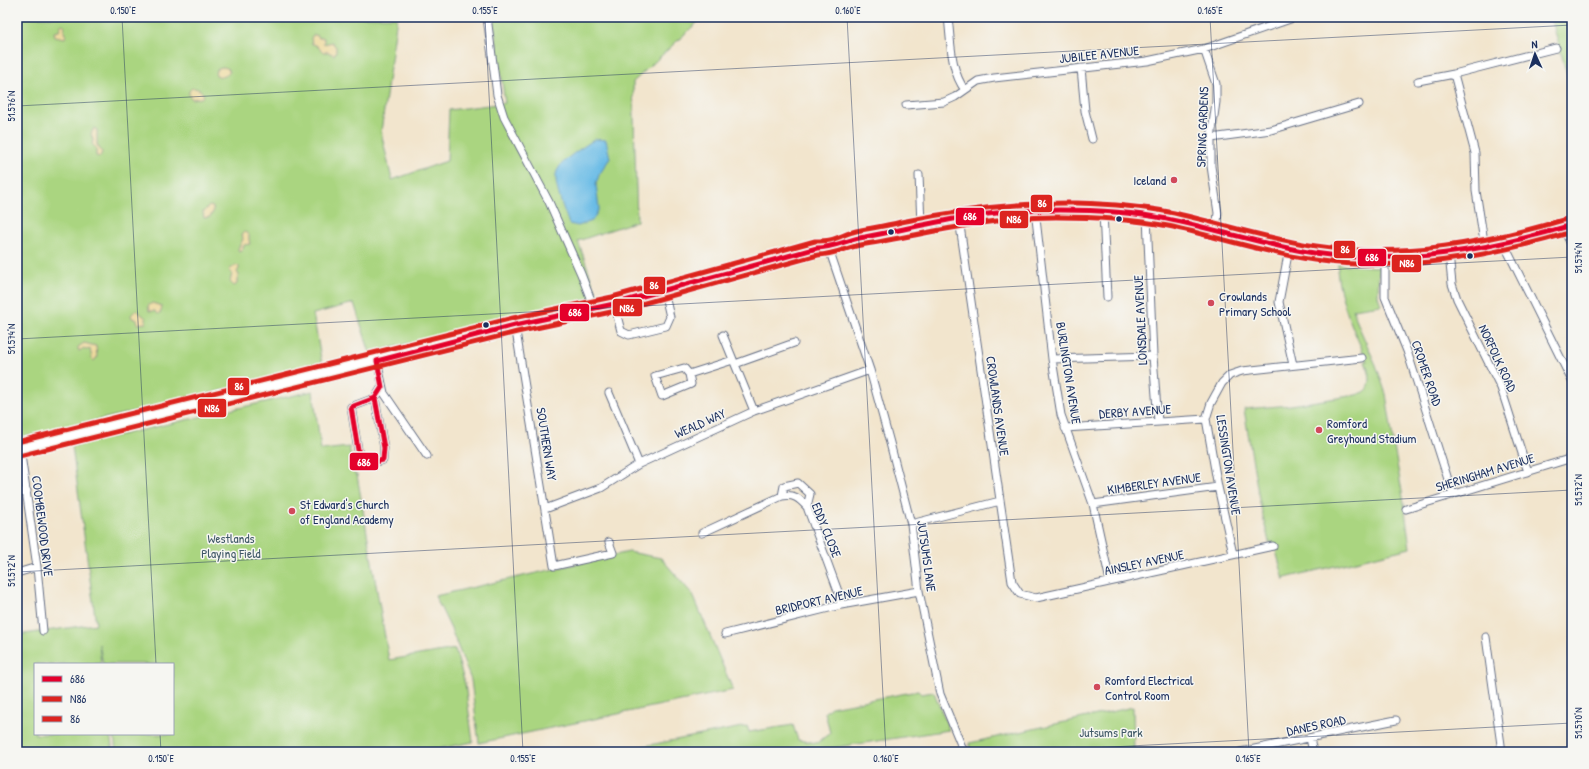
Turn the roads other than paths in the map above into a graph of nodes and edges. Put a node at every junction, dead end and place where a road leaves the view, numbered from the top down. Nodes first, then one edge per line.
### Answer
1 (487, 17) edge
2 (948, 17) edge
3 (1296, 17) edge
4 (1556, 48) dead end
5 (1204, 49) junction
6 (1080, 68) junction
7 (1454, 74) junction
8 (1418, 81) dead end
9 (965, 90) junction
10 (1359, 104) dead end
11 (906, 105) dead end
12 (1211, 138) junction
13 (1092, 139) dead end
14 (920, 176) dead end
15 (1035, 210) junction
16 (1104, 212) junction
17 (1147, 216) junction
18 (959, 219) junction
19 (921, 225) junction
20 (1568, 226) edge
21 (1216, 231) junction
22 (1504, 244) junction
23 (1572, 246) edge
24 (1485, 248) junction
25 (829, 249) junction
26 (1289, 249) junction
27 (1449, 254) junction
28 (1385, 259) junction
29 (664, 291) junction
30 (1107, 297) dead end
31 (614, 304) junction
32 (594, 308) junction
33 (515, 326) junction
34 (723, 335) dead end
35 (794, 343) dead end
36 (1153, 356) junction
37 (1362, 358) dead end
38 (1052, 359) junction
39 (377, 361) junction
40 (734, 362) junction
41 (1293, 365) junction
42 (870, 370) junction
43 (689, 374) junction
44 (1572, 381) edge
45 (382, 387) junction
46 (609, 393) dead end
47 (375, 398) junction
48 (754, 411) junction
49 (1206, 419) junction
50 (1158, 422) junction
51 (1065, 428) junction
52 (19, 449) edge
53 (426, 456) dead end
54 (1572, 458) edge
55 (639, 464) junction
56 (1528, 472) junction
57 (1218, 487) junction
58 (27, 491) junction
59 (17, 492) edge
60 (1453, 495) junction
61 (782, 496) junction
62 (1000, 501) junction
63 (1093, 504) junction
64 (807, 508) junction
65 (545, 509) junction
66 (1406, 509) dead end
67 (911, 524) junction
68 (702, 533) dead end
69 (609, 542) dead end
70 (1274, 546) dead end
71 (1233, 554) junction
72 (37, 567) junction
73 (17, 573) edge
74 (1110, 581) junction
75 (919, 591) junction
76 (1020, 594) joint
77 (841, 605) junction
78 (43, 631) dead end
79 (725, 634) dead end
80 (1486, 638) dead end
81 (1572, 638) edge
82 (1572, 652) edge
83 (1396, 720) dead end
84 (1310, 738) junction
85 (964, 752) edge
86 (1240, 752) edge
87 (1313, 752) edge
88 (1502, 752) edge

1 - 32 street
2 - 9 street
3 - 5 street, JUBILEE AVENUE
4 - 7 street
5 - 6 street, JUBILEE AVENUE
5 - 12 street, SPRING GARDENS
6 - 9 street, JUBILEE AVENUE
6 - 13 street
7 - 8 street
7 - 24 street
9 - 11 street, JUBILEE AVENUE
10 - 12 street
12 - 21 street, SPRING GARDENS
14 - 19 street
15 - 16 main road
15 - 18 main road
15 - 38 street, BURLINGTON AVENUE
16 - 17 main road
16 - 30 street
17 - 21 main road
17 - 36 street, LONSDALE AVENUE
18 - 19 main road
18 - 62 street, CROWLANDS AVENUE
19 - 25 main road
20 - 22 main road
20 - 23 street
21 - 26 main road
22 - 24 main road
22 - 44 street
24 - 27 main road
25 - 29 main road
25 - 42 street, JUTSUMS LANE
26 - 28 main road
26 - 41 street
27 - 28 main road
27 - 56 street, NORFOLK ROAD
28 - 60 street, CROMER ROAD
29 - 31 main road
29 - 31 street
31 - 32 main road
32 - 33 main road
33 - 39 main road
33 - 65 street, SOUTHERN WAY
34 - 40 street
35 - 40 street
36 - 38 street
36 - 50 street, LONSDALE AVENUE
37 - 41 street, LESSINGTON AVENUE
38 - 51 street, BURLINGTON AVENUE
39 - 45 street
39 - 52 main road
40 - 43 street
40 - 48 street
41 - 49 street, LESSINGTON AVENUE
42 - 48 street, WEALD WAY
42 - 67 street, JUTSUMS LANE
43 - 43 street
45 - 47 street
45 - 53 street
46 - 55 street
47 - 47 street
48 - 55 street, WEALD WAY
49 - 50 street, DERBY AVENUE
49 - 57 street, LESSINGTON AVENUE
50 - 51 street, DERBY AVENUE
51 - 63 street, BURLINGTON AVENUE
52 - 58 street, COOMBEWOOD DRIVE
54 - 56 street, SHERINGHAM AVENUE
55 - 65 street, WEALD WAY
56 - 60 street, SHERINGHAM AVENUE
57 - 63 street, KIMBERLEY AVENUE
57 - 71 street, LESSINGTON AVENUE
58 - 59 street
58 - 72 street, COOMBEWOOD DRIVE
60 - 66 street, SHERINGHAM AVENUE
61 - 64 street, EDDY CLOSE
61 - 64 street
61 - 68 street
62 - 67 street
62 - 76 street, CROWLANDS AVENUE
63 - 74 street, BURLINGTON AVENUE
64 - 77 street, EDDY CLOSE
65 - 69 street, SOUTHERN WAY
67 - 75 street, JUTSUMS LANE
70 - 71 street, AINSLEY AVENUE
71 - 74 street, AINSLEY AVENUE
72 - 73 street
72 - 78 street, COOMBEWOOD DRIVE
74 - 76 street, AINSLEY AVENUE
75 - 77 street, BRIDPORT AVENUE
75 - 85 street, JUTSUMS LANE
77 - 79 street, BRIDPORT AVENUE
80 - 88 street
81 - 82 street
83 - 84 street, DANES ROAD
84 - 86 street, DANES ROAD
84 - 87 street

